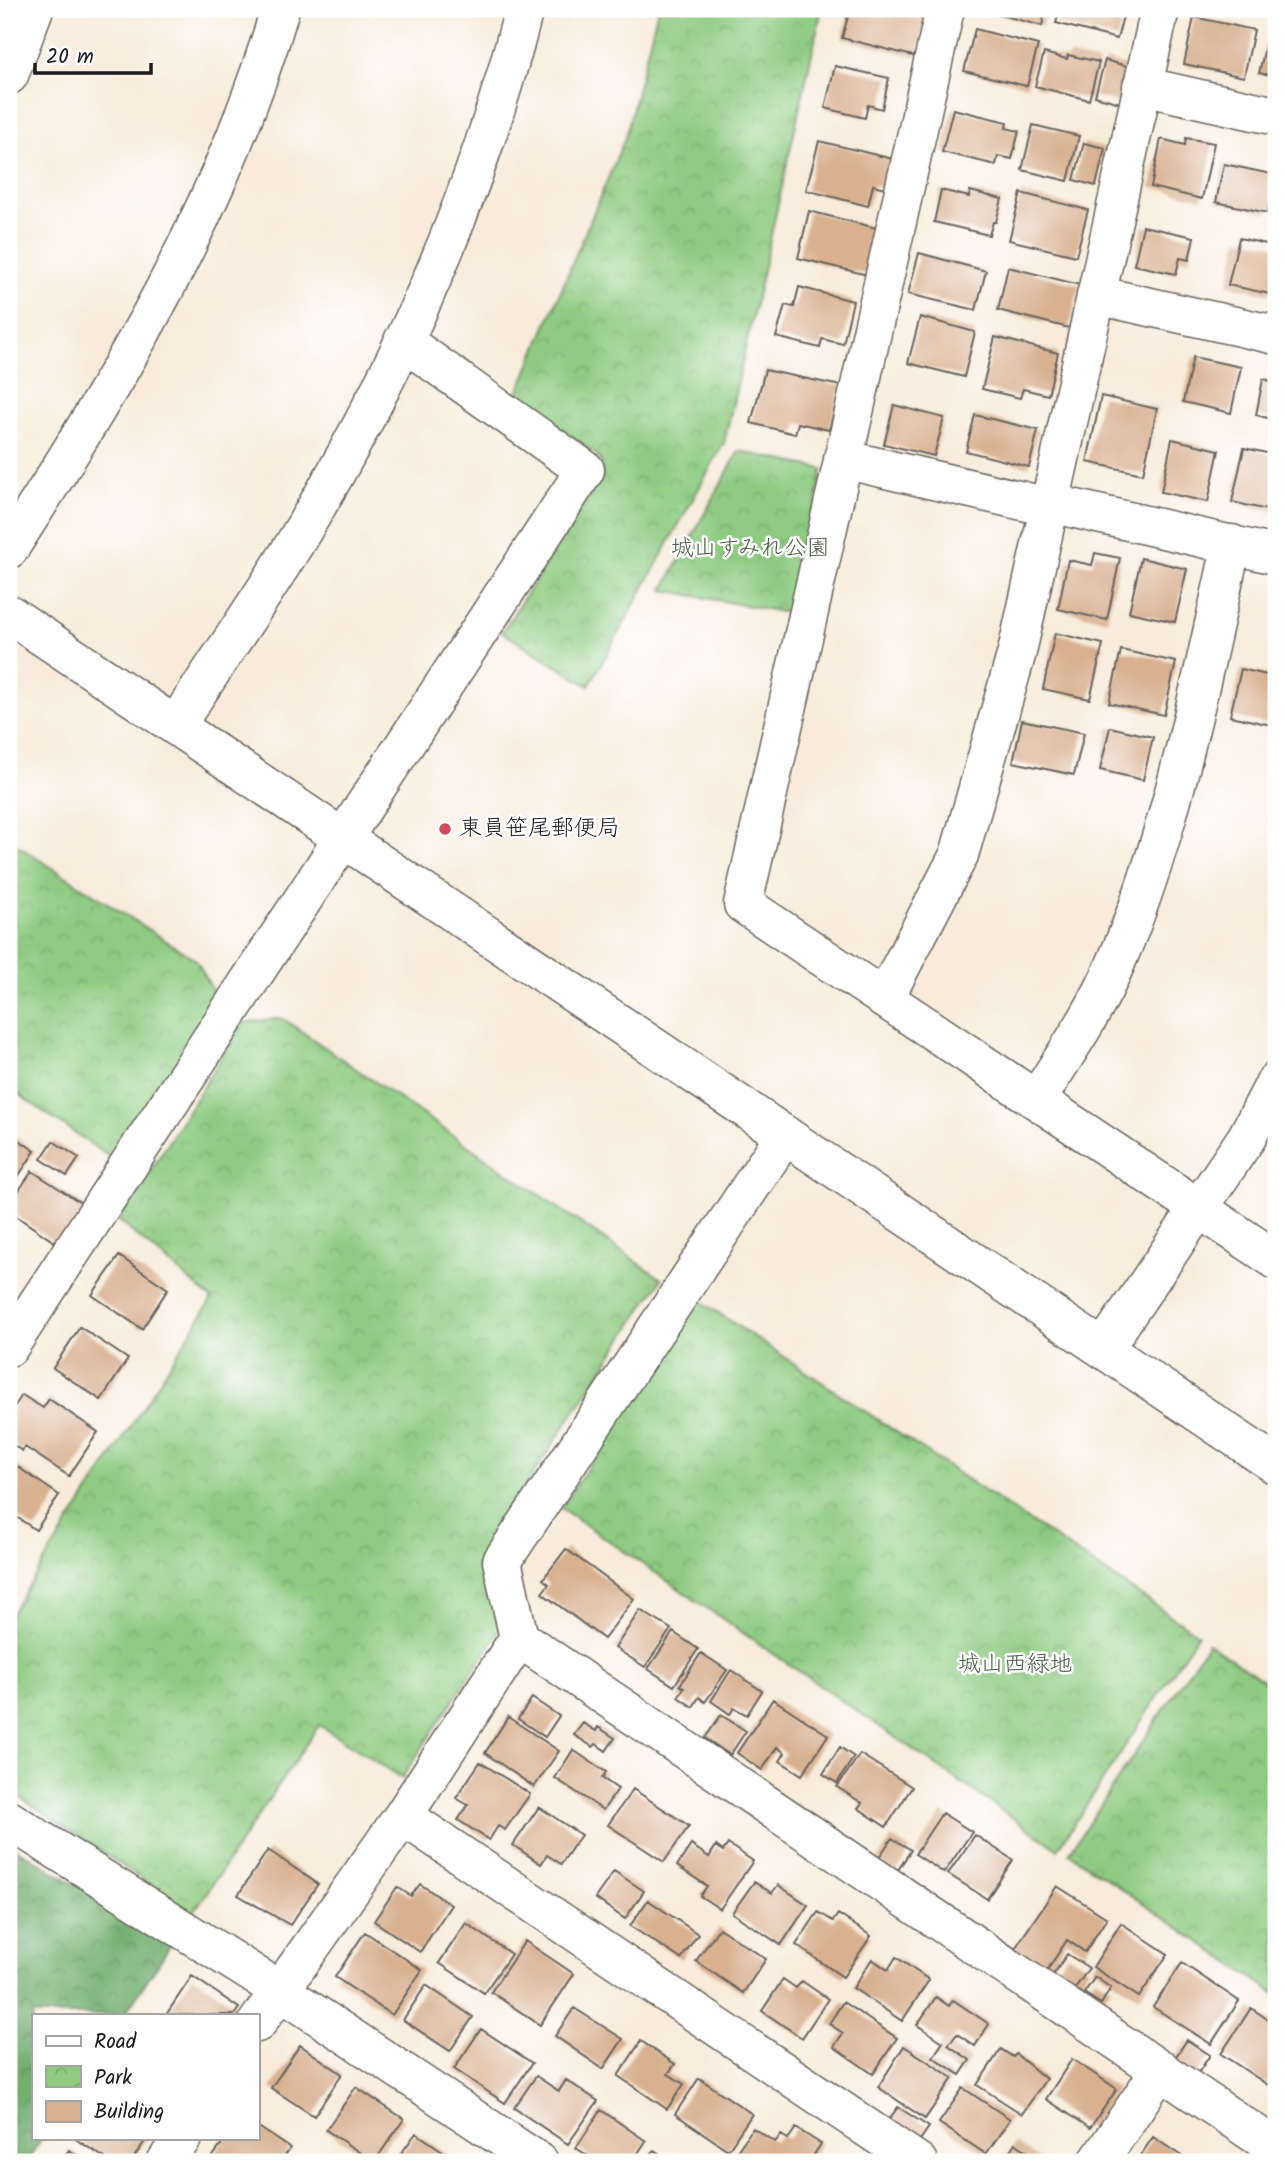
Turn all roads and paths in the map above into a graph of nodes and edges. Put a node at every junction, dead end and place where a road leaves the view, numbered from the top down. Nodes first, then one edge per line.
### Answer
1 (34, 9) edge
2 (280, 9) edge
3 (524, 9) edge
4 (945, 9) edge
5 (1160, 9) edge
6 (9, 75) edge
7 (1142, 86) junction
8 (1276, 116) edge
9 (1096, 295) junction
10 (1276, 335) edge
11 (403, 341) junction
12 (843, 459) junction
13 (1049, 505) junction
14 (1232, 544) junction
15 (9, 549) edge
16 (1276, 555) edge
17 (9, 614) edge
18 (176, 725) junction
19 (343, 840) junction
20 (884, 999) junction
21 (1276, 1081) edge
22 (1037, 1099) junction
23 (785, 1135) junction
24 (1200, 1209) junction
25 (1276, 1260) edge
26 (21, 1301) edge
27 (9, 1348) edge
28 (1104, 1349) junction
29 (1276, 1465) edge
30 (519, 1637) junction
31 (403, 1816) junction
32 (9, 1820) edge
33 (279, 1990) junction
34 (259, 2020) edge
35 (1161, 2069) junction
36 (181, 2140) edge
37 (1276, 2148) edge
38 (166, 2162) edge
39 (539, 2162) edge
40 (918, 2162) edge
41 (1098, 2162) edge

1 - 6 street
2 - 15 street
3 - 11 street
4 - 12 street
5 - 7 street
7 - 8 street
7 - 9 street
9 - 10 street
9 - 13 street
11 - 18 street
11 - 19 street
12 - 13 street
12 - 20 street
13 - 14 street
13 - 20 street
14 - 16 street
14 - 22 street
17 - 18 street
18 - 19 street
19 - 23 street
19 - 26 street
20 - 22 street
21 - 24 street
22 - 24 street
23 - 28 street
23 - 30 street
24 - 25 street
24 - 28 street
26 - 27 street
28 - 29 street
30 - 31 street
30 - 35 street
31 - 33 street
31 - 40 street
32 - 33 street
33 - 34 street
33 - 39 street
35 - 37 street
35 - 41 street
36 - 38 street

